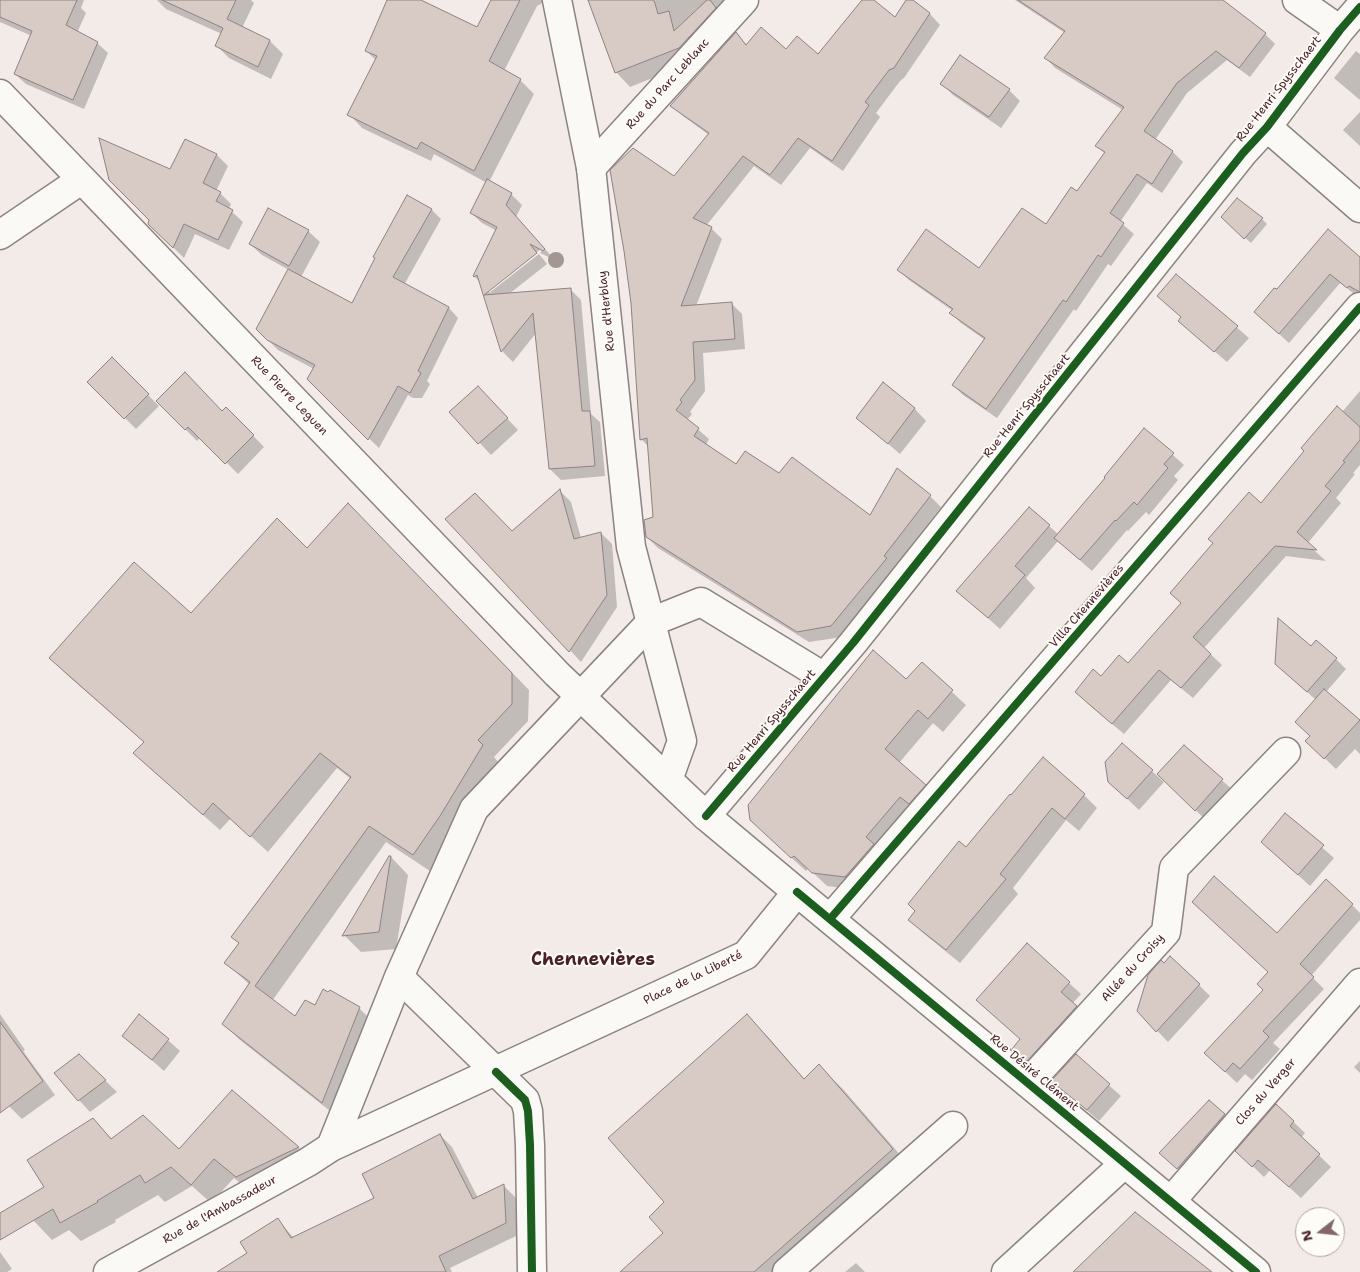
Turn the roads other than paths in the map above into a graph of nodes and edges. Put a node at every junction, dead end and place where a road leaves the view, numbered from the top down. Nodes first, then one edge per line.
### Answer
1 (557, 0) edge
2 (744, 0) edge
3 (1298, 0) edge
4 (1360, 6) edge
5 (1340, 30) junction
6 (0, 94) edge
7 (1267, 127) junction
8 (591, 168) junction
9 (81, 180) junction
10 (1360, 208) edge
11 (0, 235) edge
12 (1360, 307) edge
13 (651, 622) junction
14 (824, 677) junction
15 (580, 697) junction
16 (1286, 752) dead end
17 (668, 780) junction
18 (706, 816) junction
19 (797, 892) junction
20 (830, 918) junction
21 (399, 977) junction
22 (1360, 983) edge
23 (496, 1072) junction
24 (1028, 1083) junction
25 (953, 1126) dead end
26 (331, 1147) junction
27 (1124, 1164) junction
28 (1172, 1201) junction
29 (108, 1272) edge
30 (532, 1272) edge
31 (787, 1272) edge
32 (1006, 1272) edge
33 (1256, 1272) edge

1 - 8 main road, Rue d'Herblay
2 - 8 main road, Rue du Parc Leblanc
3 - 5 main road
4 - 5 main road, Rue Henri Spysschaert
5 - 7 main road, Rue Henri Spysschaert
6 - 9 main road, Rue Pierre Leguen
7 - 10 main road
7 - 14 main road, Rue Henri Spysschaert
8 - 13 main road, Rue d'Herblay
9 - 11 main road
9 - 15 main road, Rue Pierre Leguen
12 - 20 main road, Villa Chennevières
13 - 14 main road
13 - 15 main road
13 - 17 main road
14 - 18 main road, Rue Henri Spysschaert
15 - 17 main road
15 - 21 main road
16 - 24 main road, Allée du Croisy
17 - 18 main road
18 - 19 main road
19 - 20 main road, Rue Désiré Clément
19 - 23 main road, Place de la Liberté
20 - 24 main road, Rue Désiré Clément
21 - 23 main road
21 - 26 main road
22 - 28 main road, Clos du Verger
23 - 26 main road, Place de la Liberté
23 - 30 main road
24 - 27 main road, Rue Désiré Clément
25 - 31 main road
26 - 29 main road, Rue de l'Ambassadeur
27 - 28 main road, Rue Désiré Clément
27 - 32 main road
28 - 33 main road, Rue Désiré Clément

